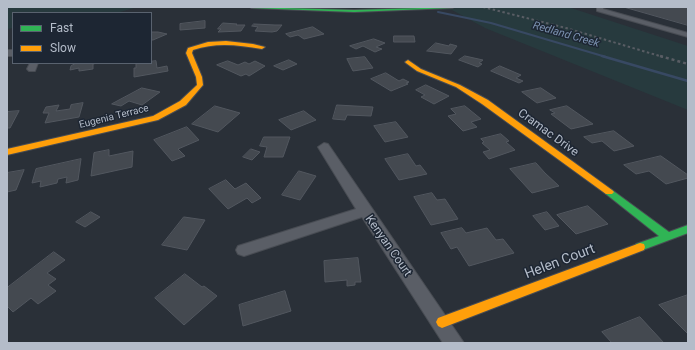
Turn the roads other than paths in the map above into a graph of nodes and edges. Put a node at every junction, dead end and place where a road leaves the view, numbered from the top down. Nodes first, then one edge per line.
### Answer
1 (252, 7) edge
2 (452, 7) edge
3 (600, 7) edge
4 (688, 35) edge
5 (262, 47) dead end
6 (408, 62) dead end
7 (324, 147) dead end
8 (7, 152) edge
9 (364, 211) junction
10 (688, 229) edge
11 (667, 236) junction
12 (244, 250) dead end
13 (442, 322) junction
14 (454, 343) edge

1 - 2 street
3 - 4 street
5 - 8 street, Eugenia Terrace
6 - 11 street, Cramac Drive
7 - 9 street, Kenyan Court
9 - 12 street
9 - 13 street, Kenyan Court
10 - 11 street, Helen Court
11 - 13 street, Helen Court
13 - 14 street, Kenyan Court

